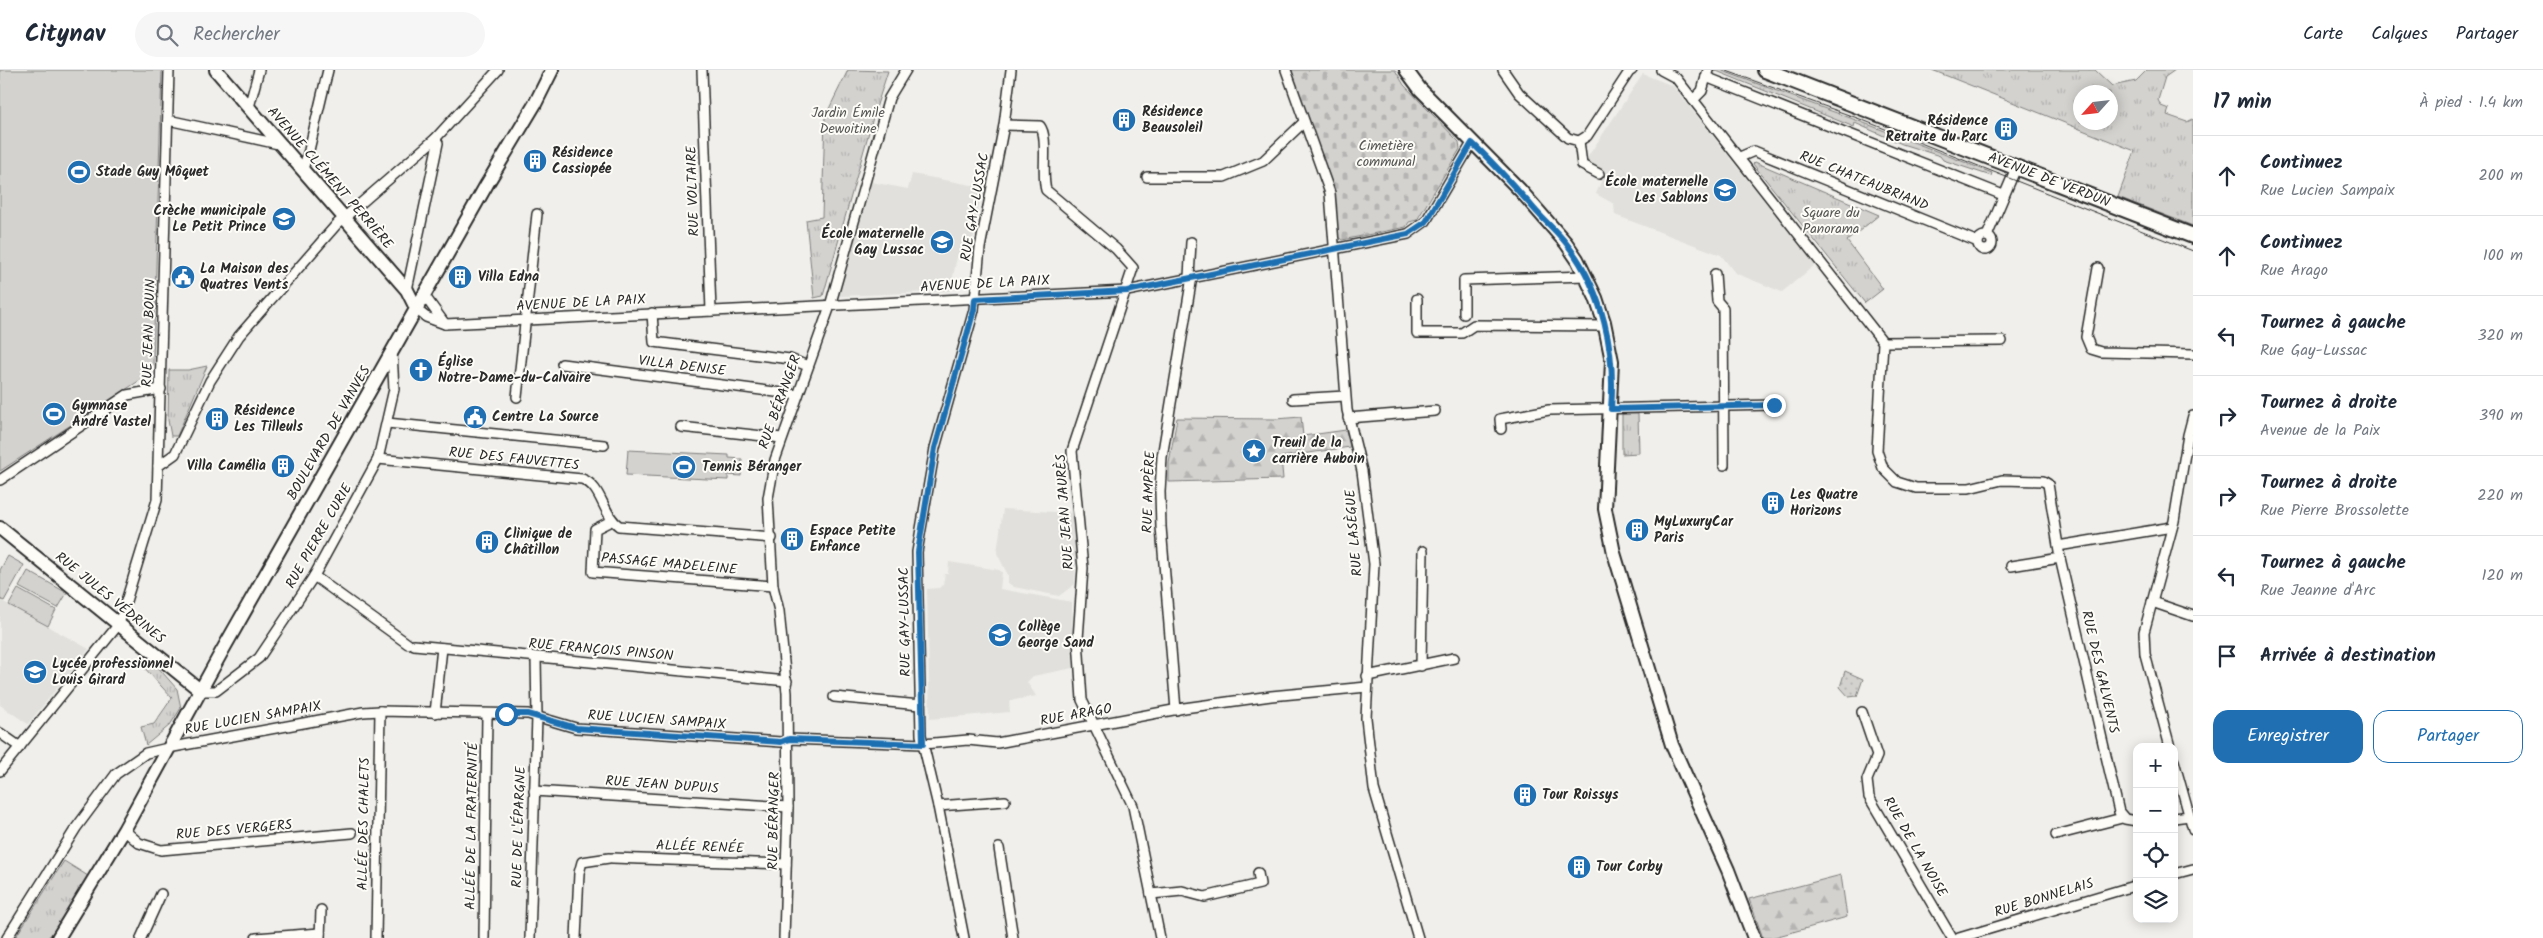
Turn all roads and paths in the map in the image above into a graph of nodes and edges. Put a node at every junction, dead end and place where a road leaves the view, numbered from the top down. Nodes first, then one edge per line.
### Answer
1 (169, 70) edge
2 (216, 70) edge
3 (258, 70) edge
4 (328, 70) edge
5 (498, 70) edge
6 (552, 70) edge
7 (702, 70) edge
8 (906, 70) edge
9 (1011, 70) edge
10 (1286, 70) edge
11 (1406, 70) edge
12 (1503, 70) edge
13 (1632, 70) edge
14 (1661, 70) edge
15 (1765, 70) edge
16 (1707, 74) edge
17 (1693, 100) junction
18 (249, 107) junction
19 (168, 120) junction
20 (1304, 122) junction
21 (1004, 125) junction
22 (435, 139) junction
23 (1579, 141) junction
24 (1472, 143) junction
25 (282, 145) junction
26 (1740, 157) junction
27 (303, 168) junction
28 (2016, 168) junction
29 (1600, 174) dead end
30 (1147, 178) dead end
31 (2003, 195) junction
32 (537, 214) dead end
33 (343, 217) junction
34 (1987, 236) junction
35 (2193, 236) edge
36 (1190, 242) dead end
37 (1978, 242) junction
38 (1333, 250) junction
39 (2098, 268) dead end
40 (1715, 274) dead end
41 (1586, 276) junction
42 (1190, 277) junction
43 (407, 290) junction
44 (1127, 291) junction
45 (424, 295) junction
46 (975, 299) junction
47 (1417, 299) dead end
48 (830, 306) junction
49 (416, 310) junction
50 (711, 311) junction
51 (652, 313) junction
52 (1464, 314) dead end
53 (525, 319) junction
54 (445, 324) junction
55 (1605, 326) junction
56 (2002, 341) dead end
57 (1883, 342) junction
58 (392, 352) junction
59 (2193, 354) edge
60 (562, 364) dead end
61 (808, 366) junction
62 (161, 389) junction
63 (798, 395) junction
64 (1345, 396) junction
65 (517, 397) dead end
66 (1293, 400) dead end
67 (1774, 405) dead end
68 (1723, 408) junction
69 (1611, 409) junction
70 (1435, 411) dead end
71 (2193, 416) edge
72 (1348, 418) junction
73 (387, 423) junction
74 (681, 427) dead end
75 (1501, 430) dead end
76 (782, 438) junction
77 (604, 445) dead end
78 (378, 459) junction
79 (1724, 465) dead end
80 (158, 466) junction
81 (0, 480) edge
82 (611, 521) junction
83 (2172, 526) junction
84 (0, 528) edge
85 (772, 538) junction
86 (2058, 546) junction
87 (1423, 552) dead end
88 (2060, 558) junction
89 (2012, 566) dead end
90 (314, 576) junction
91 (773, 586) junction
92 (2152, 602) junction
93 (2193, 616) edge
94 (119, 624) junction
95 (442, 648) junction
96 (536, 658) junction
97 (1454, 658) dead end
98 (1421, 666) junction
99 (1367, 676) junction
100 (787, 681) junction
101 (1367, 687) junction
102 (201, 691) junction
103 (834, 697) dead end
104 (920, 706) junction
105 (1176, 710) junction
106 (380, 711) junction
107 (1862, 712) dead end
108 (436, 714) junction
109 (488, 715) junction
110 (536, 717) junction
111 (1094, 725) junction
112 (0, 733) edge
113 (789, 739) junction
114 (2169, 743) edge
115 (923, 744) junction
116 (20, 747) junction
117 (168, 748) junction
118 (0, 771) edge
119 (2178, 776) edge
120 (534, 791) junction
121 (1005, 801) dead end
122 (938, 806) junction
123 (788, 807) junction
124 (2189, 816) junction
125 (2178, 817) edge
126 (2122, 818) junction
127 (2133, 820) edge
128 (2193, 829) edge
129 (124, 830) junction
130 (352, 833) dead end
131 (2056, 834) dead end
132 (999, 848) dead end
133 (786, 864) junction
134 (2193, 869) edge
135 (2178, 873) edge
136 (1258, 874) dead end
137 (2133, 886) edge
138 (161, 894) dead end
139 (1151, 894) junction
140 (321, 910) dead end
141 (320, 936) edge
142 (7, 938) edge
143 (58, 938) edge
144 (141, 938) edge
145 (256, 938) edge
146 (376, 938) edge
147 (484, 938) edge
148 (530, 938) edge
149 (576, 938) edge
150 (784, 938) edge
151 (964, 938) edge
152 (1013, 938) edge
153 (1160, 938) edge
154 (1418, 938) edge
155 (1754, 938) edge
156 (1952, 938) edge
157 (1959, 938) edge

1 - 19 street, RUE JEAN BOUIN
2 - 18 main road, AVENUE CLÉMENT PERRIÈRE
3 - 18 street
4 - 27 street
5 - 22 street
6 - 45 main road, BOULEVARD DE VANVES
7 - 50 street, RUE VOLTAIRE
8 - 48 street, RUE BÉRANGER
9 - 21 street, RUE GAY-LUSSAC
10 - 20 street, RUE LASÈGUE
11 - 24 main road
12 - 23 street
13 - 23 street
14 - 17 street
15 - 28 main road, AVENUE DE VERDUN
16 - 17 street
16 - 31 street
17 - 26 street
18 - 25 main road, AVENUE CLÉMENT PERRIÈRE
19 - 25 street
19 - 62 street, RUE JEAN BOUIN
20 - 30 street
20 - 38 street, RUE LASÈGUE
21 - 44 street, RUE JEAN JAURÈS
21 - 46 street, RUE GAY-LUSSAC
22 - 33 street
22 - 43 street
23 - 29 street
24 - 38 street, AVENUE DE LA PAIX
24 - 41 main road
25 - 27 main road, AVENUE CLÉMENT PERRIÈRE
26 - 37 street, RUE CHATEAUBRIAND
26 - 57 street
27 - 33 main road, AVENUE CLÉMENT PERRIÈRE
28 - 31 street, RUE CHATEAUBRIAND
28 - 35 main road, AVENUE DE VERDUN
31 - 34 street, RUE CHATEAUBRIAND
32 - 53 street
33 - 43 main road, AVENUE CLÉMENT PERRIÈRE
33 - 80 street
34 - 37 street
34 - 37 street, RUE CHATEAUBRIAND
36 - 42 street, RUE AMPÈRE
38 - 42 street, AVENUE DE LA PAIX
38 - 64 street, RUE LASÈGUE
39 - 59 street
40 - 68 street
41 - 52 street
41 - 55 main road
42 - 44 street, AVENUE DE LA PAIX
42 - 105 street, RUE AMPÈRE
43 - 49 main road, AVENUE CLÉMENT PERRIÈRE
44 - 46 street, AVENUE DE LA PAIX
44 - 111 street, RUE JEAN JAURÈS
45 - 49 main road, BOULEVARD DE VANVES
45 - 54 street
46 - 48 street, AVENUE DE LA PAIX
46 - 104 street, RUE GAY-LUSSAC
47 - 55 street
48 - 50 street, AVENUE DE LA PAIX
48 - 61 street, RUE BÉRANGER
49 - 54 street, AVENUE DE LA PAIX
49 - 58 main road, BOULEVARD DE VANVES
50 - 51 street, AVENUE DE LA PAIX
51 - 53 street, AVENUE DE LA PAIX
51 - 61 street
53 - 54 street, AVENUE DE LA PAIX
53 - 65 street
55 - 69 main road
56 - 57 street
57 - 86 street, RUE DES GALVENTS
58 - 73 street, RUE PIERRE CURIE
58 - 102 main road, BOULEVARD DE VANVES
60 - 63 street, VILLA DENISE
61 - 63 street, RUE BÉRANGER
62 - 80 street, RUE JEAN BOUIN
62 - 81 street
63 - 76 street, RUE BÉRANGER
64 - 66 street
64 - 72 street, RUE LASÈGUE
67 - 68 street
68 - 69 street
68 - 79 street
69 - 75 street
69 - 155 main road
70 - 72 street
71 - 83 street
72 - 99 street, RUE LASÈGUE
73 - 77 street
73 - 78 street, RUE PIERRE CURIE
74 - 76 street
76 - 85 street, RUE BÉRANGER
78 - 82 street, RUE DES FAUVETTES
78 - 90 street, RUE PIERRE CURIE
80 - 94 street, RUE JEAN BOUIN
82 - 85 street
82 - 91 street, PASSAGE MADELEINE
83 - 86 street
83 - 92 street
84 - 94 main road, RUE JULES VÉDRINES
85 - 91 street, RUE BÉRANGER
86 - 88 street, RUE DES GALVENTS
87 - 98 street
88 - 89 street
88 - 126 street, RUE DES GALVENTS
90 - 95 street, RUE FRANÇOIS PINSON
90 - 102 street, RUE PIERRE CURIE
91 - 100 street, RUE BÉRANGER
92 - 93 street
92 - 114 street
94 - 102 main road, RUE JULES VÉDRINES
94 - 116 street, RUE JEAN BOUIN
95 - 96 street, RUE FRANÇOIS PINSON
95 - 108 street
96 - 100 street, RUE FRANÇOIS PINSON
96 - 110 street, RUE DE L'ÉPARGNE
97 - 98 street
98 - 99 street
99 - 101 street, RUE LASÈGUE
100 - 113 street, RUE BÉRANGER
101 - 105 street, RUE ARAGO
101 - 154 street, RUE LASÈGUE
102 - 117 main road, BOULEVARD DE VANVES
103 - 104 street
104 - 115 street, RUE GAY-LUSSAC
105 - 111 street, RUE ARAGO
106 - 108 street, RUE LUCIEN SAMPAIX
106 - 117 street, RUE LUCIEN SAMPAIX
106 - 146 street, ALLÉE DES CHALETS
107 - 156 street, RUE DE LA NOISE
108 - 109 street, RUE LUCIEN SAMPAIX
109 - 110 street, RUE LUCIEN SAMPAIX
109 - 147 street, ALLÉE DE LA FRATERNITÉ
110 - 113 street, RUE LUCIEN SAMPAIX
110 - 120 street, RUE DE L'ÉPARGNE
111 - 115 street, RUE ARAGO
111 - 139 street, RUE JEAN JAURÈS
112 - 116 street
113 - 115 street, RUE ARAGO
113 - 123 street, RUE BÉRANGER
115 - 122 street, RUE GAY-LUSSAC
116 - 118 street, RUE JEAN BOUIN
117 - 129 main road, BOULEVARD DE VANVES
117 - 142 street, RUE LUCIEN SAMPAIX
119 - 124 street
120 - 123 street, RUE JEAN DUPUIS
120 - 148 street, RUE DE L'ÉPARGNE
121 - 122 street
122 - 151 street, RUE GAY-LUSSAC
123 - 133 street, RUE BÉRANGER
124 - 125 street
124 - 128 street
126 - 127 street
126 - 131 street
129 - 130 street, RUE DES VERGERS
129 - 143 main road, BOULEVARD DE VANVES
132 - 152 street
133 - 149 street, ALLÉE RENÉE
133 - 150 street, RUE BÉRANGER
134 - 135 street
136 - 139 street
137 - 157 street, RUE BONNELAIS
138 - 144 street
139 - 153 street, RUE JEAN JAURÈS
140 - 141 street
141 - 145 street

